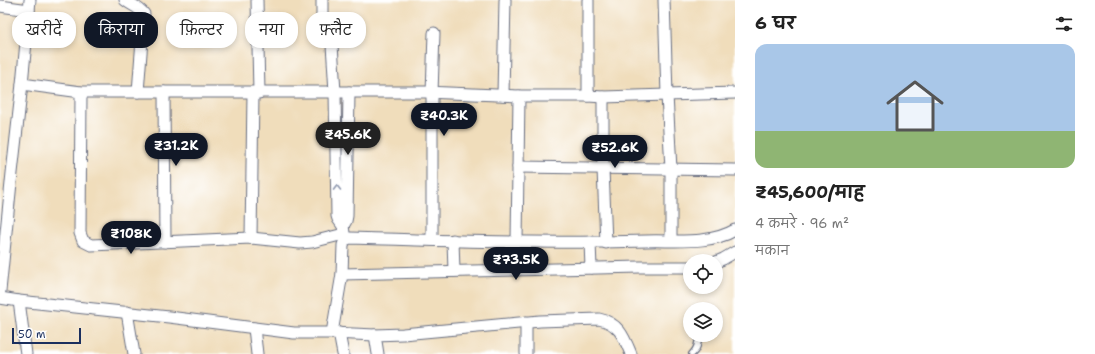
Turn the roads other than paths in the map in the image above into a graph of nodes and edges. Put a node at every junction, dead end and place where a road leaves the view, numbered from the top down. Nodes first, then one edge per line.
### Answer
1 (125, 0) edge
2 (257, 0) edge
3 (322, 0) edge
4 (505, 0) edge
5 (588, 0) edge
6 (664, 0) edge
7 (29, 5) edge
8 (0, 6) edge
9 (434, 33) dead end
10 (22, 84) junction
11 (81, 92) junction
12 (138, 92) junction
13 (164, 92) junction
14 (335, 92) junction
15 (349, 92) junction
16 (735, 92) edge
17 (256, 93) junction
18 (432, 93) junction
19 (503, 95) junction
20 (519, 96) junction
21 (588, 96) junction
22 (667, 96) junction
23 (603, 97) junction
24 (518, 168) junction
25 (603, 169) junction
26 (671, 169) junction
27 (735, 170) edge
28 (735, 230) edge
29 (344, 233) junction
30 (251, 238) junction
31 (432, 240) junction
32 (671, 240) junction
33 (517, 241) junction
34 (166, 242) junction
35 (606, 242) junction
36 (735, 252) edge
37 (590, 255) junction
38 (454, 256) junction
39 (723, 259) edge
40 (683, 267) edge
41 (342, 274) junction
42 (0, 291) edge
43 (0, 298) edge
44 (19, 301) junction
45 (127, 312) junction
46 (526, 322) junction
47 (254, 328) junction
48 (336, 333) junction
49 (375, 335) junction
50 (698, 342) edge
51 (26, 354) edge
52 (134, 354) edge
53 (257, 354) edge
54 (343, 354) edge
55 (378, 354) edge
56 (526, 354) edge
57 (631, 354) edge
58 (692, 354) edge

1 - 12 street
2 - 17 street
3 - 14 street
4 - 19 street
5 - 21 street
6 - 22 street
7 - 8 street
7 - 10 street
9 - 18 street
10 - 11 street
10 - 42 street
11 - 12 street
11 - 34 street
12 - 13 street
13 - 17 street
13 - 34 street
14 - 15 street
14 - 17 street
29 -> 14 street
15 - 18 street
15 - 29 street
16 - 22 street
17 - 30 street
18 - 19 street
18 - 31 street
19 - 20 street
20 - 21 street
20 - 24 street
21 - 23 street
22 - 23 street
22 - 26 street
23 - 25 street
24 - 25 street
24 - 33 street
25 - 26 street
25 - 35 street
26 - 27 street
26 - 32 street
28 - 32 street
29 - 30 street
29 - 31 street
29 - 41 street
30 - 34 street
31 - 38 street
32 - 35 street
33 - 37 street
33 - 38 street
35 - 37 street
36 - 39 street
37 - 38 street
37 - 40 street
38 - 41 street
41 - 48 street
43 - 44 street
44 - 45 street
44 - 51 street
45 - 47 street
45 - 52 street
46 - 49 street
46 - 56 street
46 - 57 street
47 - 48 street
47 - 53 street
48 - 49 street
48 - 54 street
49 - 55 street
50 - 58 lane

